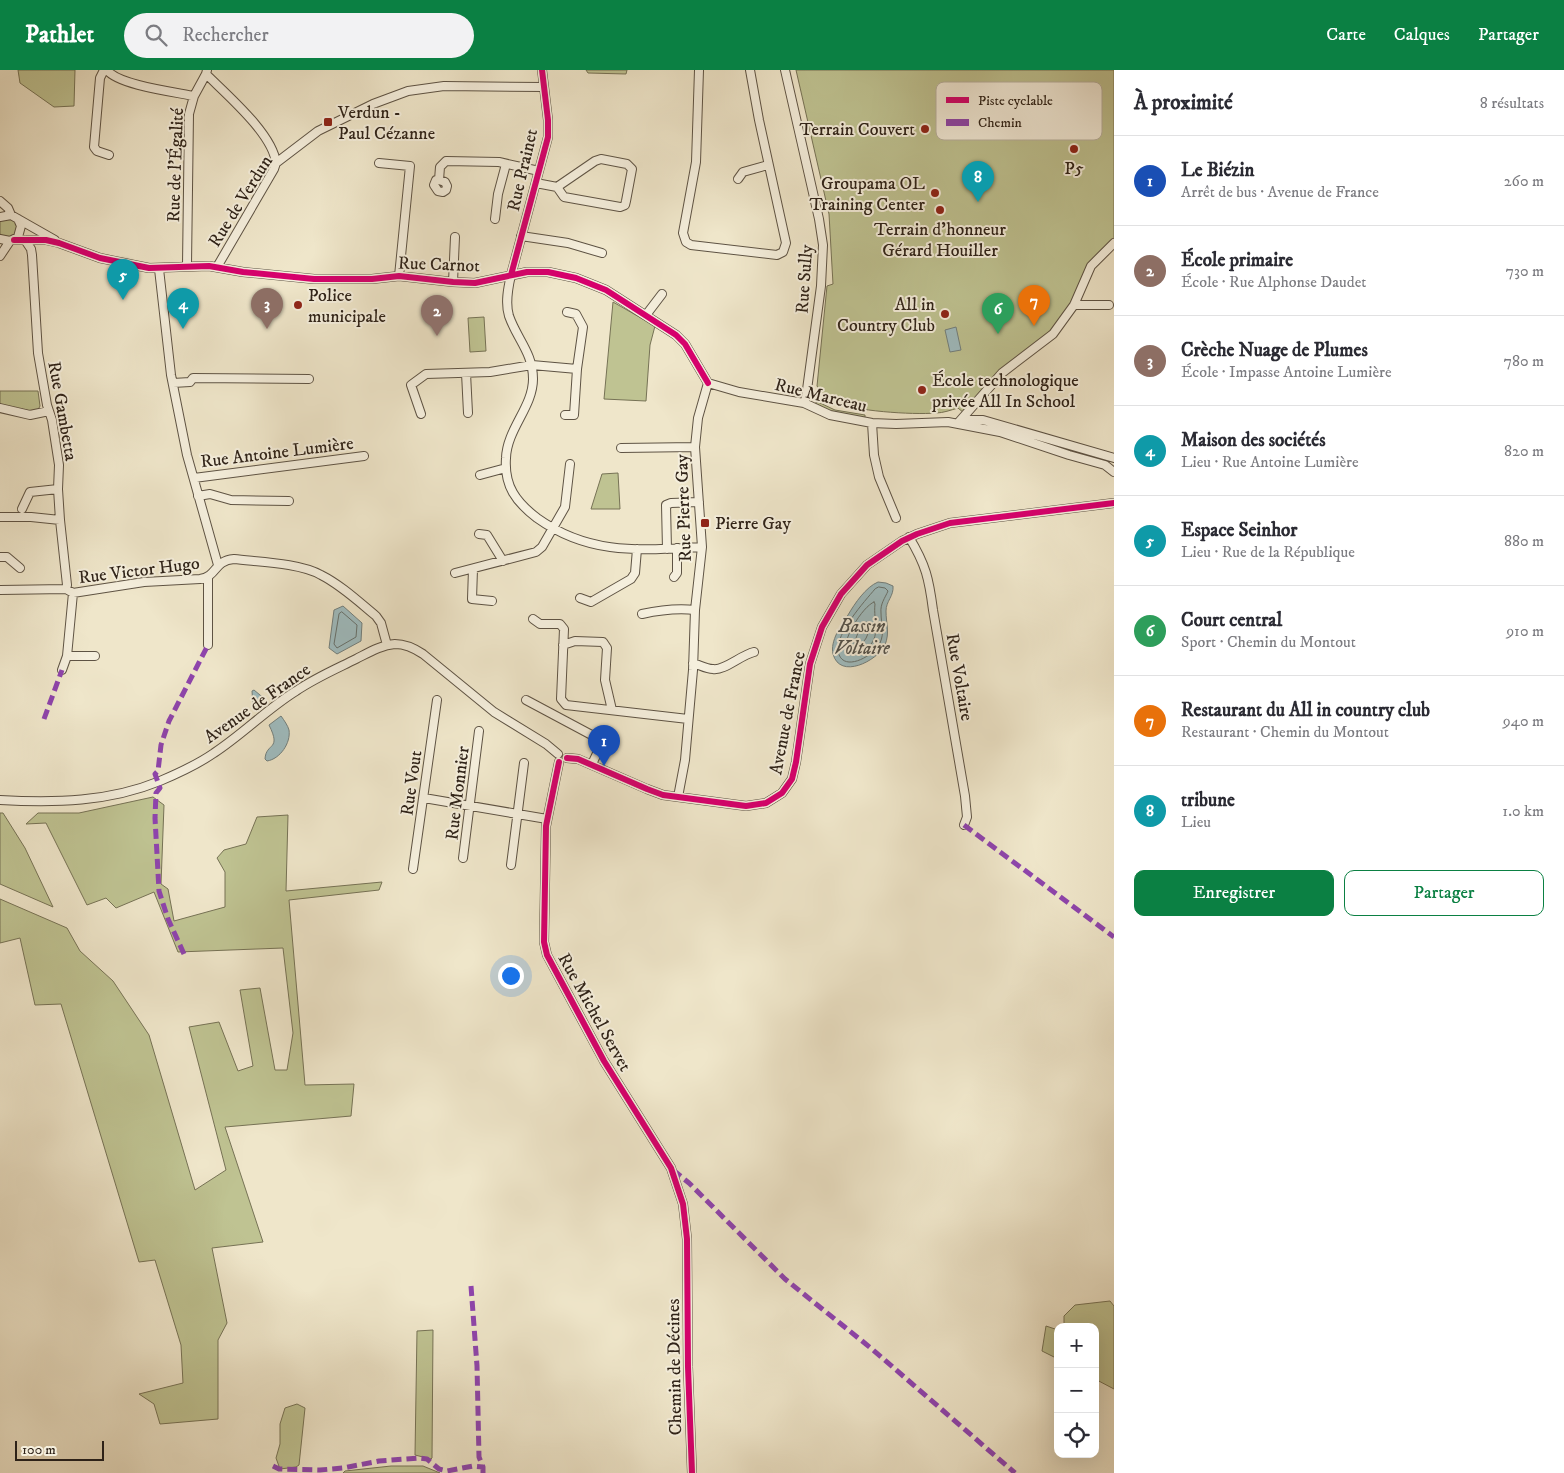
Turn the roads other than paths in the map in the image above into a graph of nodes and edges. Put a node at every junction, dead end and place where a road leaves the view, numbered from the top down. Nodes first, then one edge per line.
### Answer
1 (106, 70) edge
2 (542, 70) edge
3 (698, 70) edge
4 (750, 70) edge
5 (785, 70) edge
6 (206, 72) edge
7 (544, 87) junction
8 (194, 96) junction
9 (109, 155) dead end
10 (276, 163) junction
11 (379, 163) dead end
12 (506, 164) junction
13 (768, 166) junction
14 (539, 171) junction
15 (738, 179) dead end
16 (439, 180) dead end
17 (536, 183) junction
18 (557, 187) junction
19 (0, 201) edge
20 (0, 216) edge
21 (15, 217) junction
22 (495, 220) dead end
23 (521, 236) junction
24 (455, 237) dead end
25 (0, 239) edge
26 (25, 240) junction
27 (12, 241) junction
28 (59, 243) junction
29 (1114, 244) edge
30 (602, 254) dead end
31 (0, 256) edge
32 (187, 266) junction
33 (217, 267) junction
34 (159, 269) junction
35 (510, 274) junction
36 (399, 276) junction
37 (453, 282) junction
38 (662, 294) dead end
39 (1109, 304) dead end
40 (1074, 305) junction
41 (567, 312) dead end
42 (646, 315) junction
43 (532, 365) junction
44 (577, 369) junction
45 (466, 373) junction
46 (309, 379) dead end
47 (173, 383) junction
48 (708, 383) junction
49 (804, 403) junction
50 (0, 408) edge
51 (49, 411) junction
52 (468, 413) dead end
53 (421, 414) dead end
54 (564, 415) dead end
55 (872, 423) junction
56 (958, 423) junction
57 (694, 447) junction
58 (621, 448) dead end
59 (364, 456) dead end
60 (1114, 458) edge
61 (570, 464) dead end
62 (506, 468) junction
63 (1114, 472) edge
64 (480, 475) dead end
65 (194, 478) junction
66 (58, 489) junction
67 (198, 496) junction
68 (289, 501) dead end
69 (698, 502) junction
70 (1114, 503) edge
71 (22, 509) dead end
72 (0, 517) edge
73 (896, 518) dead end
74 (60, 520) junction
75 (553, 529) junction
76 (480, 534) dead end
77 (909, 537) junction
78 (677, 548) junction
79 (702, 548) junction
80 (637, 549) junction
81 (667, 549) junction
82 (0, 557) edge
83 (503, 561) junction
84 (218, 565) junction
85 (20, 568) dead end
86 (473, 569) junction
87 (455, 573) dead end
88 (674, 577) dead end
89 (208, 578) junction
90 (0, 590) edge
91 (70, 591) junction
92 (580, 598) dead end
93 (492, 601) dead end
94 (695, 610) junction
95 (642, 614) dead end
96 (533, 619) dead end
97 (208, 645) dead end
98 (387, 645) junction
99 (563, 645) junction
100 (754, 652) dead end
101 (67, 656) junction
102 (95, 656) dead end
103 (693, 663) junction
104 (62, 670) dead end
105 (437, 700) dead end
106 (526, 700) dead end
107 (612, 710) junction
108 (688, 719) junction
109 (479, 731) dead end
110 (562, 758) junction
111 (524, 763) dead end
112 (592, 764) junction
113 (678, 797) junction
114 (424, 798) junction
115 (0, 800) edge
116 (470, 806) junction
117 (517, 814) junction
118 (547, 819) junction
119 (964, 825) dead end
120 (463, 858) dead end
121 (511, 865) dead end
122 (413, 869) dead end
123 (687, 1260) joint
124 (692, 1473) edge

1 - 8 street
1 - 9 street
2 - 7 street, Rue Prainet
3 - 13 street
4 - 13 street
5 - 49 street, Rue Sully
6 - 8 street, Rue de l'Égalité
6 - 10 street
7 - 10 street, Rue de Verdun
7 - 14 street, Rue Prainet
8 - 32 street, Rue de l'Égalité
10 - 33 street, Rue de Verdun
11 - 36 street
12 - 14 street
12 - 16 street
12 - 22 street
13 - 15 street
14 - 17 street, Rue Prainet
17 - 18 street
17 - 23 street, Rue Prainet
18 - 18 street
19 - 21 street
20 - 21 street
21 - 27 street
21 - 28 street
23 - 30 street
23 - 35 street, Rue Prainet
24 - 37 street
25 - 27 street
26 - 27 street
26 - 28 street
26 - 51 street, Rue Gambetta
27 - 31 street
28 - 34 street, Rue Carnot
29 - 40 street
32 - 33 street, Rue Carnot
32 - 34 street, Rue Carnot
33 - 36 street, Rue Carnot
34 - 47 street, Rue Antoine Lumière
35 - 37 street, Rue Carnot
35 - 42 street, Rue Carnot
35 - 43 street, Rue Prainet
36 - 37 street, Rue Carnot
38 - 42 street
39 - 40 street
40 - 56 street
41 - 44 street
42 - 48 street, Rue Carnot
43 - 44 street
43 - 45 street
43 - 62 street
44 - 54 street
45 - 52 street
45 - 53 street
46 - 47 street
47 - 65 street, Rue Antoine Lumière
48 - 49 street, Rue Marceau
48 - 57 street, Rue Pierre Gay
49 - 55 street, Rue Marceau
50 - 51 street
51 - 66 street, Rue Gambetta
55 - 56 street, Rue Marceau
55 - 73 street
56 - 60 street, Rue Marceau
56 - 63 street, Rue Marceau
57 - 58 street
57 - 69 street, Rue Pierre Gay
59 - 65 street, Rue Antoine Lumière
61 - 75 street
62 - 64 street
62 - 75 street
65 - 67 street, Rue Antoine Lumière
66 - 71 street
66 - 74 street, Rue Gambetta
67 - 68 street
67 - 84 street, Rue Antoine Lumière
69 - 79 street, Rue Pierre Gay
69 - 81 street
70 - 77 street, Avenue de France
72 - 74 street
74 - 91 street, Rue Gambetta
75 - 80 street
75 - 83 street
76 - 83 street
77 - 113 street, Avenue de France
77 - 119 street, Rue Voltaire
78 - 79 street
78 - 81 street
78 - 88 street
79 - 94 street, Rue Pierre Gay
80 - 81 street
80 - 92 street
82 - 85 street
83 - 86 street
84 - 89 street, Rue Victor Hugo
84 - 98 street
86 - 87 street
86 - 93 street
89 - 91 street, Rue Victor Hugo
89 - 97 street
90 - 91 street, Rue Victor Hugo
91 - 101 street, Rue Gambetta
94 - 95 street
94 - 103 street, Rue Pierre Gay
96 - 99 street
98 - 110 street, Avenue de France
98 - 115 street, Avenue de France
99 - 107 street
99 - 107 street
100 - 103 street
101 - 102 street
101 - 104 street, Rue Gambetta
103 - 108 street, Rue Pierre Gay
105 - 114 street, Rue Vout
106 - 112 street
107 - 108 street
108 - 113 street, Rue Pierre Gay
109 - 116 street, Rue Monnier
110 - 112 street, Avenue de France
110 - 118 street, Rue Michel Servet
111 - 117 street
112 - 113 street, Avenue de France
114 - 116 street
114 - 122 street, Rue Vout
116 - 117 street
116 - 120 street, Rue Monnier
117 - 118 street
117 - 121 street
118 - 123 street, Rue Michel Servet
123 - 124 street, Chemin de Décines

